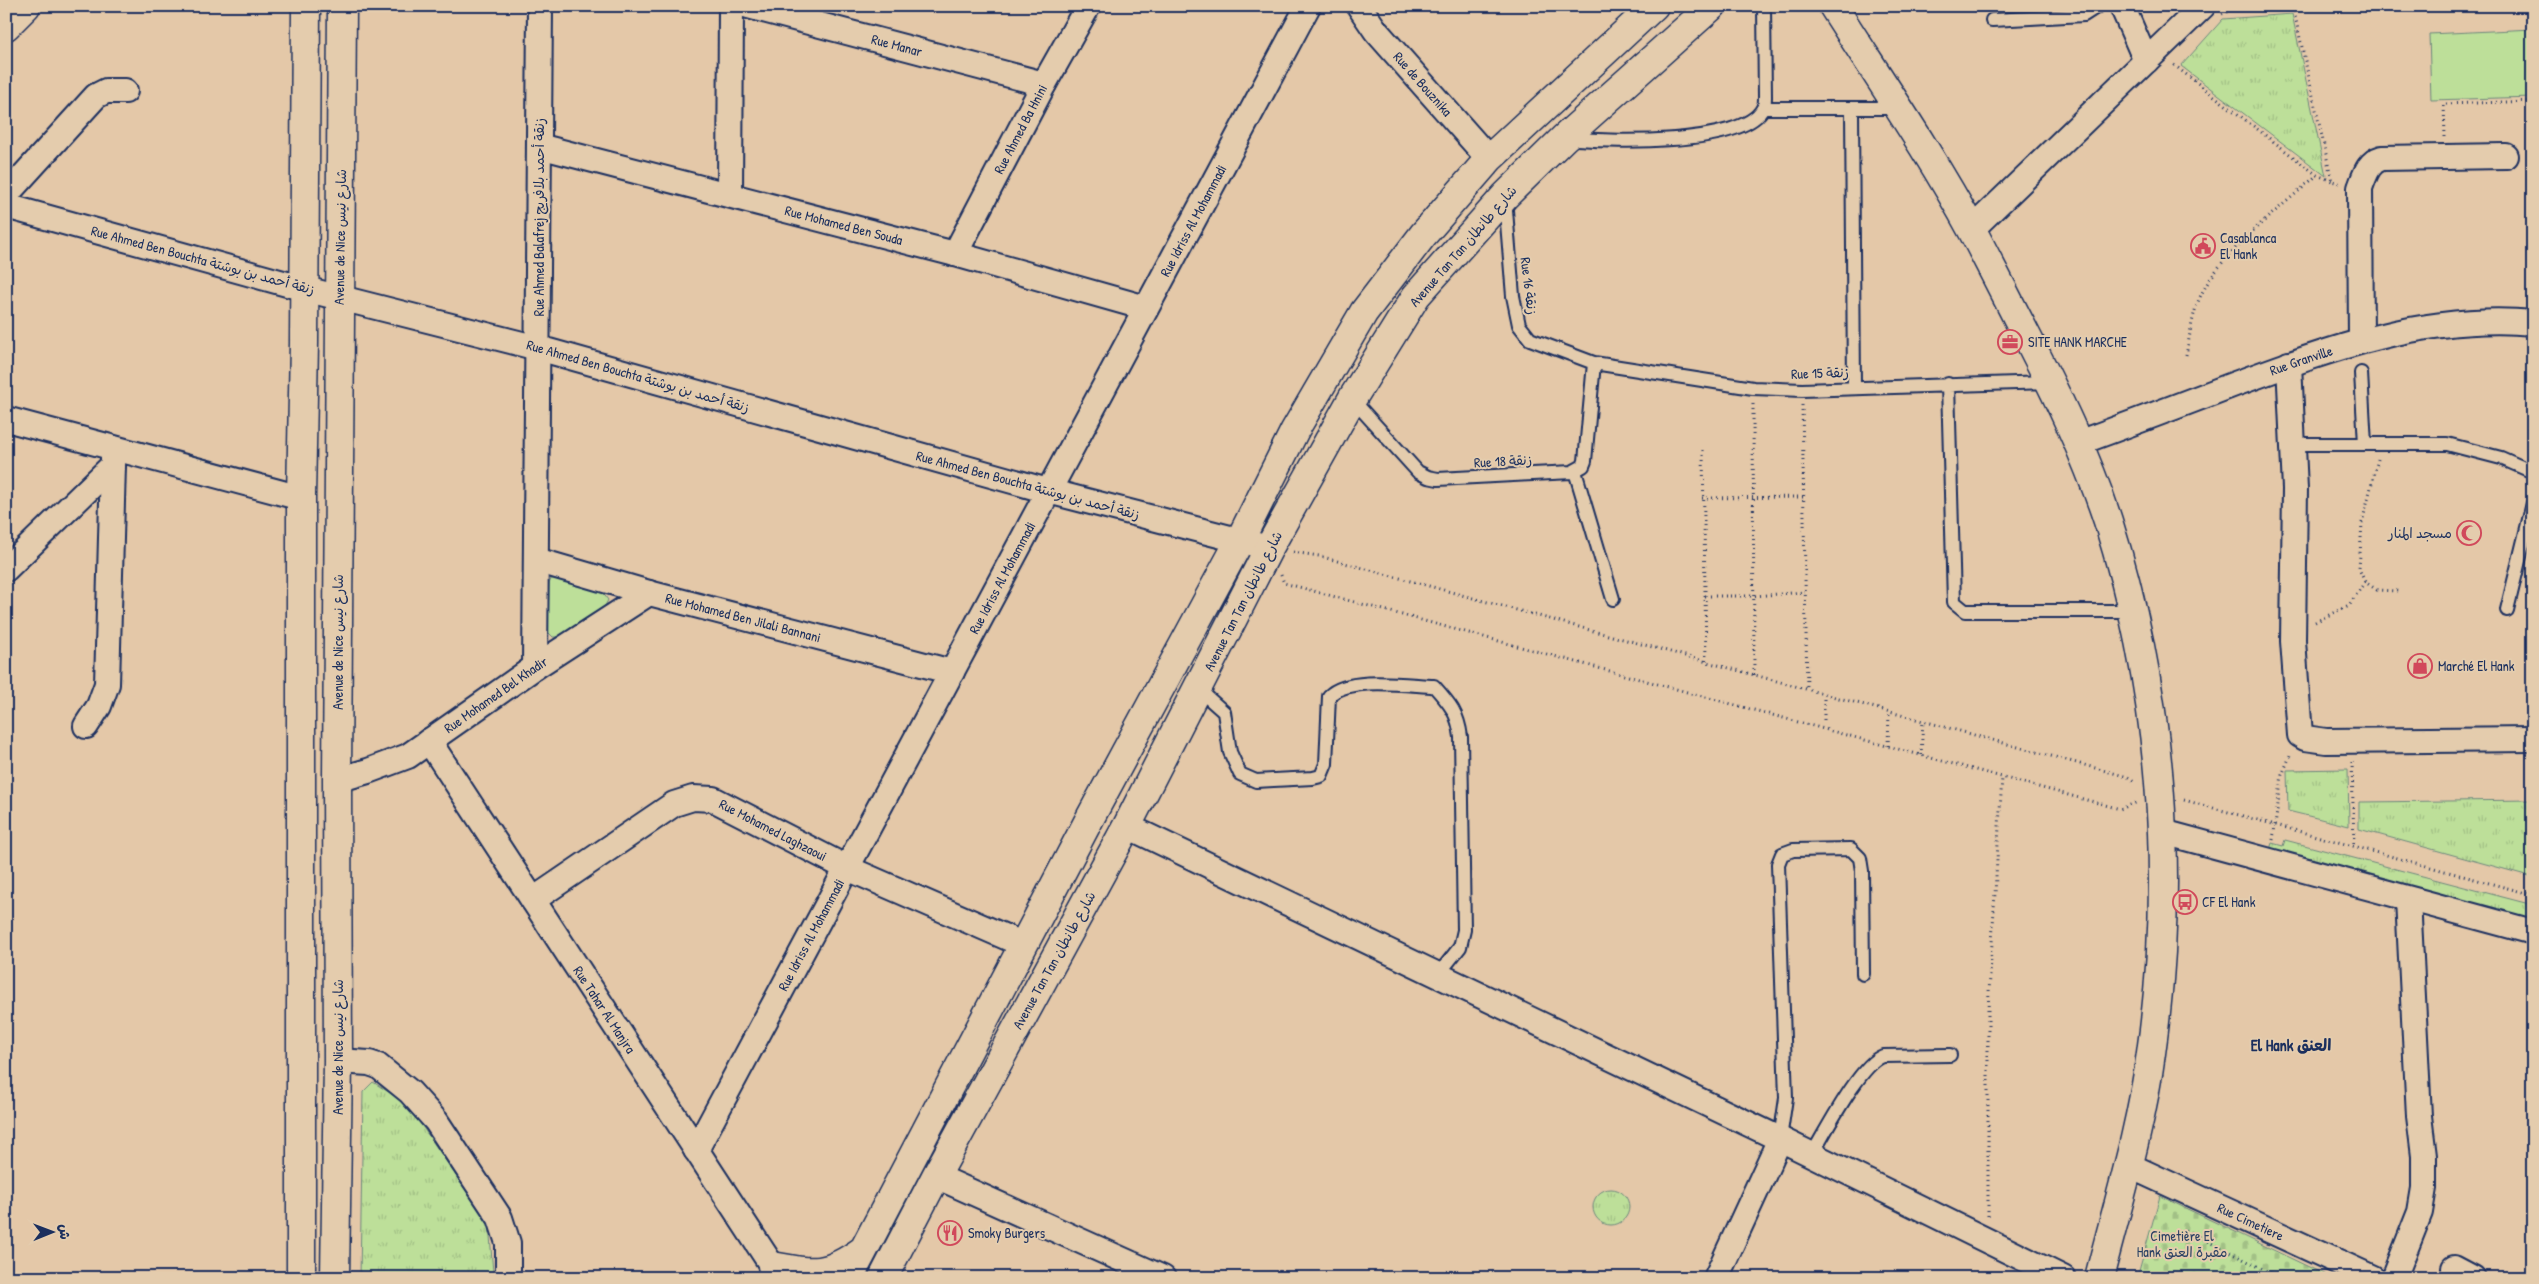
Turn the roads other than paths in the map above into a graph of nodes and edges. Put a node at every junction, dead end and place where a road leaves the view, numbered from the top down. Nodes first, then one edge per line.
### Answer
1 (26, 6) edge
2 (306, 6) edge
3 (342, 6) edge
4 (540, 6) edge
5 (731, 6) edge
6 (748, 6) edge
7 (1088, 6) edge
8 (1308, 6) edge
9 (1360, 6) edge
10 (1654, 6) edge
11 (1712, 6) edge
12 (1764, 6) edge
13 (1833, 6) edge
14 (2098, 6) edge
15 (2122, 6) edge
16 (2211, 10) edge
17 (2068, 11) edge
18 (1992, 20) dead end
19 (6, 26) edge
20 (2146, 62) junction
21 (1044, 84) junction
22 (125, 90) dead end
23 (1763, 108) junction
24 (1852, 108) junction
25 (1898, 108) junction
26 (1564, 138) junction
27 (539, 146) junction
28 (2506, 156) dead end
29 (1489, 159) junction
30 (6, 195) edge
31 (730, 195) junction
32 (1505, 196) junction
33 (6, 206) edge
34 (1972, 229) junction
35 (955, 254) junction
36 (304, 289) junction
37 (340, 298) junction
38 (1146, 308) junction
39 (2533, 323) edge
40 (2361, 340) junction
41 (538, 348) junction
42 (1594, 363) junction
43 (2289, 364) junction
44 (2361, 373) dead end
45 (2050, 382) junction
46 (1948, 384) junction
47 (1854, 387) junction
48 (1352, 398) junction
49 (6, 419) edge
50 (2078, 443) junction
51 (2293, 444) junction
52 (2365, 444) junction
53 (113, 456) junction
54 (1575, 471) junction
55 (2533, 472) edge
56 (1048, 491) junction
57 (301, 498) junction
58 (2533, 503) edge
59 (1239, 542) junction
60 (1270, 548) junction
61 (536, 560) junction
62 (6, 569) edge
63 (649, 593) junction
64 (1613, 599) dead end
65 (2507, 610) dead end
66 (2133, 611) junction
67 (535, 667) junction
68 (952, 672) junction
69 (1197, 688) junction
70 (86, 726) dead end
71 (2533, 739) edge
72 (429, 741) junction
73 (337, 780) junction
74 (1127, 826) junction
75 (2163, 832) junction
76 (847, 868) junction
77 (2408, 899) junction
78 (533, 900) junction
79 (2533, 932) edge
80 (1024, 944) junction
81 (1863, 974) dead end
82 (1437, 976) junction
83 (1950, 1055) dead end
84 (338, 1061) junction
85 (1780, 1139) junction
86 (696, 1150) junction
87 (1811, 1156) junction
88 (2128, 1165) junction
89 (936, 1176) junction
90 (863, 1250) junction
91 (776, 1272) edge
92 (301, 1278) edge
93 (335, 1278) edge
94 (508, 1278) edge
95 (849, 1278) edge
96 (883, 1278) edge
97 (1163, 1278) edge
98 (1716, 1278) edge
99 (2063, 1278) edge
100 (2099, 1278) edge
101 (2373, 1278) edge
102 (2394, 1278) edge

1 - 19 street
2 - 36 street
3 - 37 street, Avenue de Nice شارع نيس
4 - 27 street, Rue Ahmed Balafrej زنقة أحمد بلافريج
5 - 31 street
6 - 21 street, Rue Manar
7 - 21 street, Rue Ahmed Ba Hnini
8 - 38 street, Rue Idriss Al Mohammadi
9 - 29 street, Rue de Bouznika
10 - 29 street
11 - 26 street, Avenue Tan Tan شارع طانطان
12 - 23 lane
13 - 25 street
14 - 17 lane
15 - 20 street
16 - 20 street
17 - 18 lane
20 - 34 street
21 - 35 street, Rue Ahmed Ba Hnini
22 - 30 street
23 - 24 lane
23 - 26 lane
24 - 25 lane
24 - 47 lane
25 - 34 street
26 - 32 street, Avenue Tan Tan شارع طانطان
27 - 31 street, Rue Mohamed Ben Souda
27 - 41 street, Rue Ahmed Balafrej زنقة أحمد بلافريج
28 - 40 street
29 - 59 street
31 - 35 street, Rue Mohamed Ben Souda
32 - 42 lane, Rue 16 زنقة
32 - 48 street, Avenue Tan Tan شارع طانطان
33 - 36 street, Rue Ahmed Ben Bouchta زنقة أحمد بن بوشتة
34 - 45 street
35 - 38 street, Rue Mohamed Ben Souda
36 - 37 street, Rue Ahmed Ben Bouchta زنقة أحمد بن بوشتة
36 - 57 street
37 - 41 street, Rue Ahmed Ben Bouchta زنقة أحمد بن بوشتة
37 - 73 street, Avenue de Nice شارع نيس
38 - 56 street, Rue Idriss Al Mohammadi
39 - 40 street, Rue Granville
40 - 43 street, Rue Granville
41 - 56 street, Rue Ahmed Ben Bouchta زنقة أحمد بن بوشتة
41 - 61 street, Rue Ahmed Balafrej زنقة أحمد بلافريج
42 - 47 lane, Rue 15 زنقة
42 - 54 lane
43 - 50 street, Rue Granville
43 - 51 street
44 - 52 lane
45 - 46 lane, Rue 15 زنقة
45 - 50 street
46 - 47 lane, Rue 15 زنقة
46 - 66 lane
48 - 54 lane, Rue 18 زنقة
48 - 60 street, Avenue Tan Tan شارع طانطان
49 - 53 street
50 - 66 street
51 - 52 lane
51 - 71 street
52 - 55 lane
53 - 57 street
53 - 62 street
53 - 70 street
54 - 64 lane
56 - 59 street, Rue Ahmed Ben Bouchta زنقة أحمد بن بوشتة
56 - 68 street, Rue Idriss Al Mohammadi
57 - 92 street
58 - 65 lane
59 - 60 street, Rue Ahmed Ben Bouchta زنقة أحمد بن بوشتة
59 - 80 street
60 - 69 street, Avenue Tan Tan شارع طانطان
61 - 63 street, Rue Mohamed Ben Jilali Bannani
61 - 67 street, Rue Ahmed Balafrej زنقة أحمد بلافريج
63 - 67 street, Rue Mohamed Bel Khadir
63 - 68 street, Rue Mohamed Ben Jilali Bannani
66 - 75 street
67 - 72 street, Rue Mohamed Bel Khadir
68 - 76 street, Rue Idriss Al Mohammadi
69 - 74 street, Avenue Tan Tan شارع طانطان
69 - 82 lane
72 - 73 street, Rue Mohamed Bel Khadir
72 - 78 street, Rue Tahar Al Manjra
73 - 84 street, Avenue de Nice شارع نيس
74 - 82 street
74 - 89 street, Avenue Tan Tan شارع طانطان
75 - 77 street
75 - 88 street
76 - 78 street, Rue Mohamed Laghzaoui
76 - 80 street, Rue Mohamed Laghzaoui
76 - 86 street, Rue Idriss Al Mohammadi
77 - 79 street
77 - 102 street
78 - 86 street, Rue Tahar Al Manjra
80 - 90 street
81 - 85 lane
82 - 85 street
83 - 87 lane
84 - 93 street, Avenue de Nice شارع نيس
84 - 94 street
85 - 87 street
85 - 98 street
86 - 91 street, Rue Tahar Al Manjra
87 - 99 street
88 - 100 street
88 - 101 street, Rue Cimetiere
89 - 96 street, Avenue Tan Tan شارع طانطان
89 - 97 street
90 - 91 street
90 - 95 street

